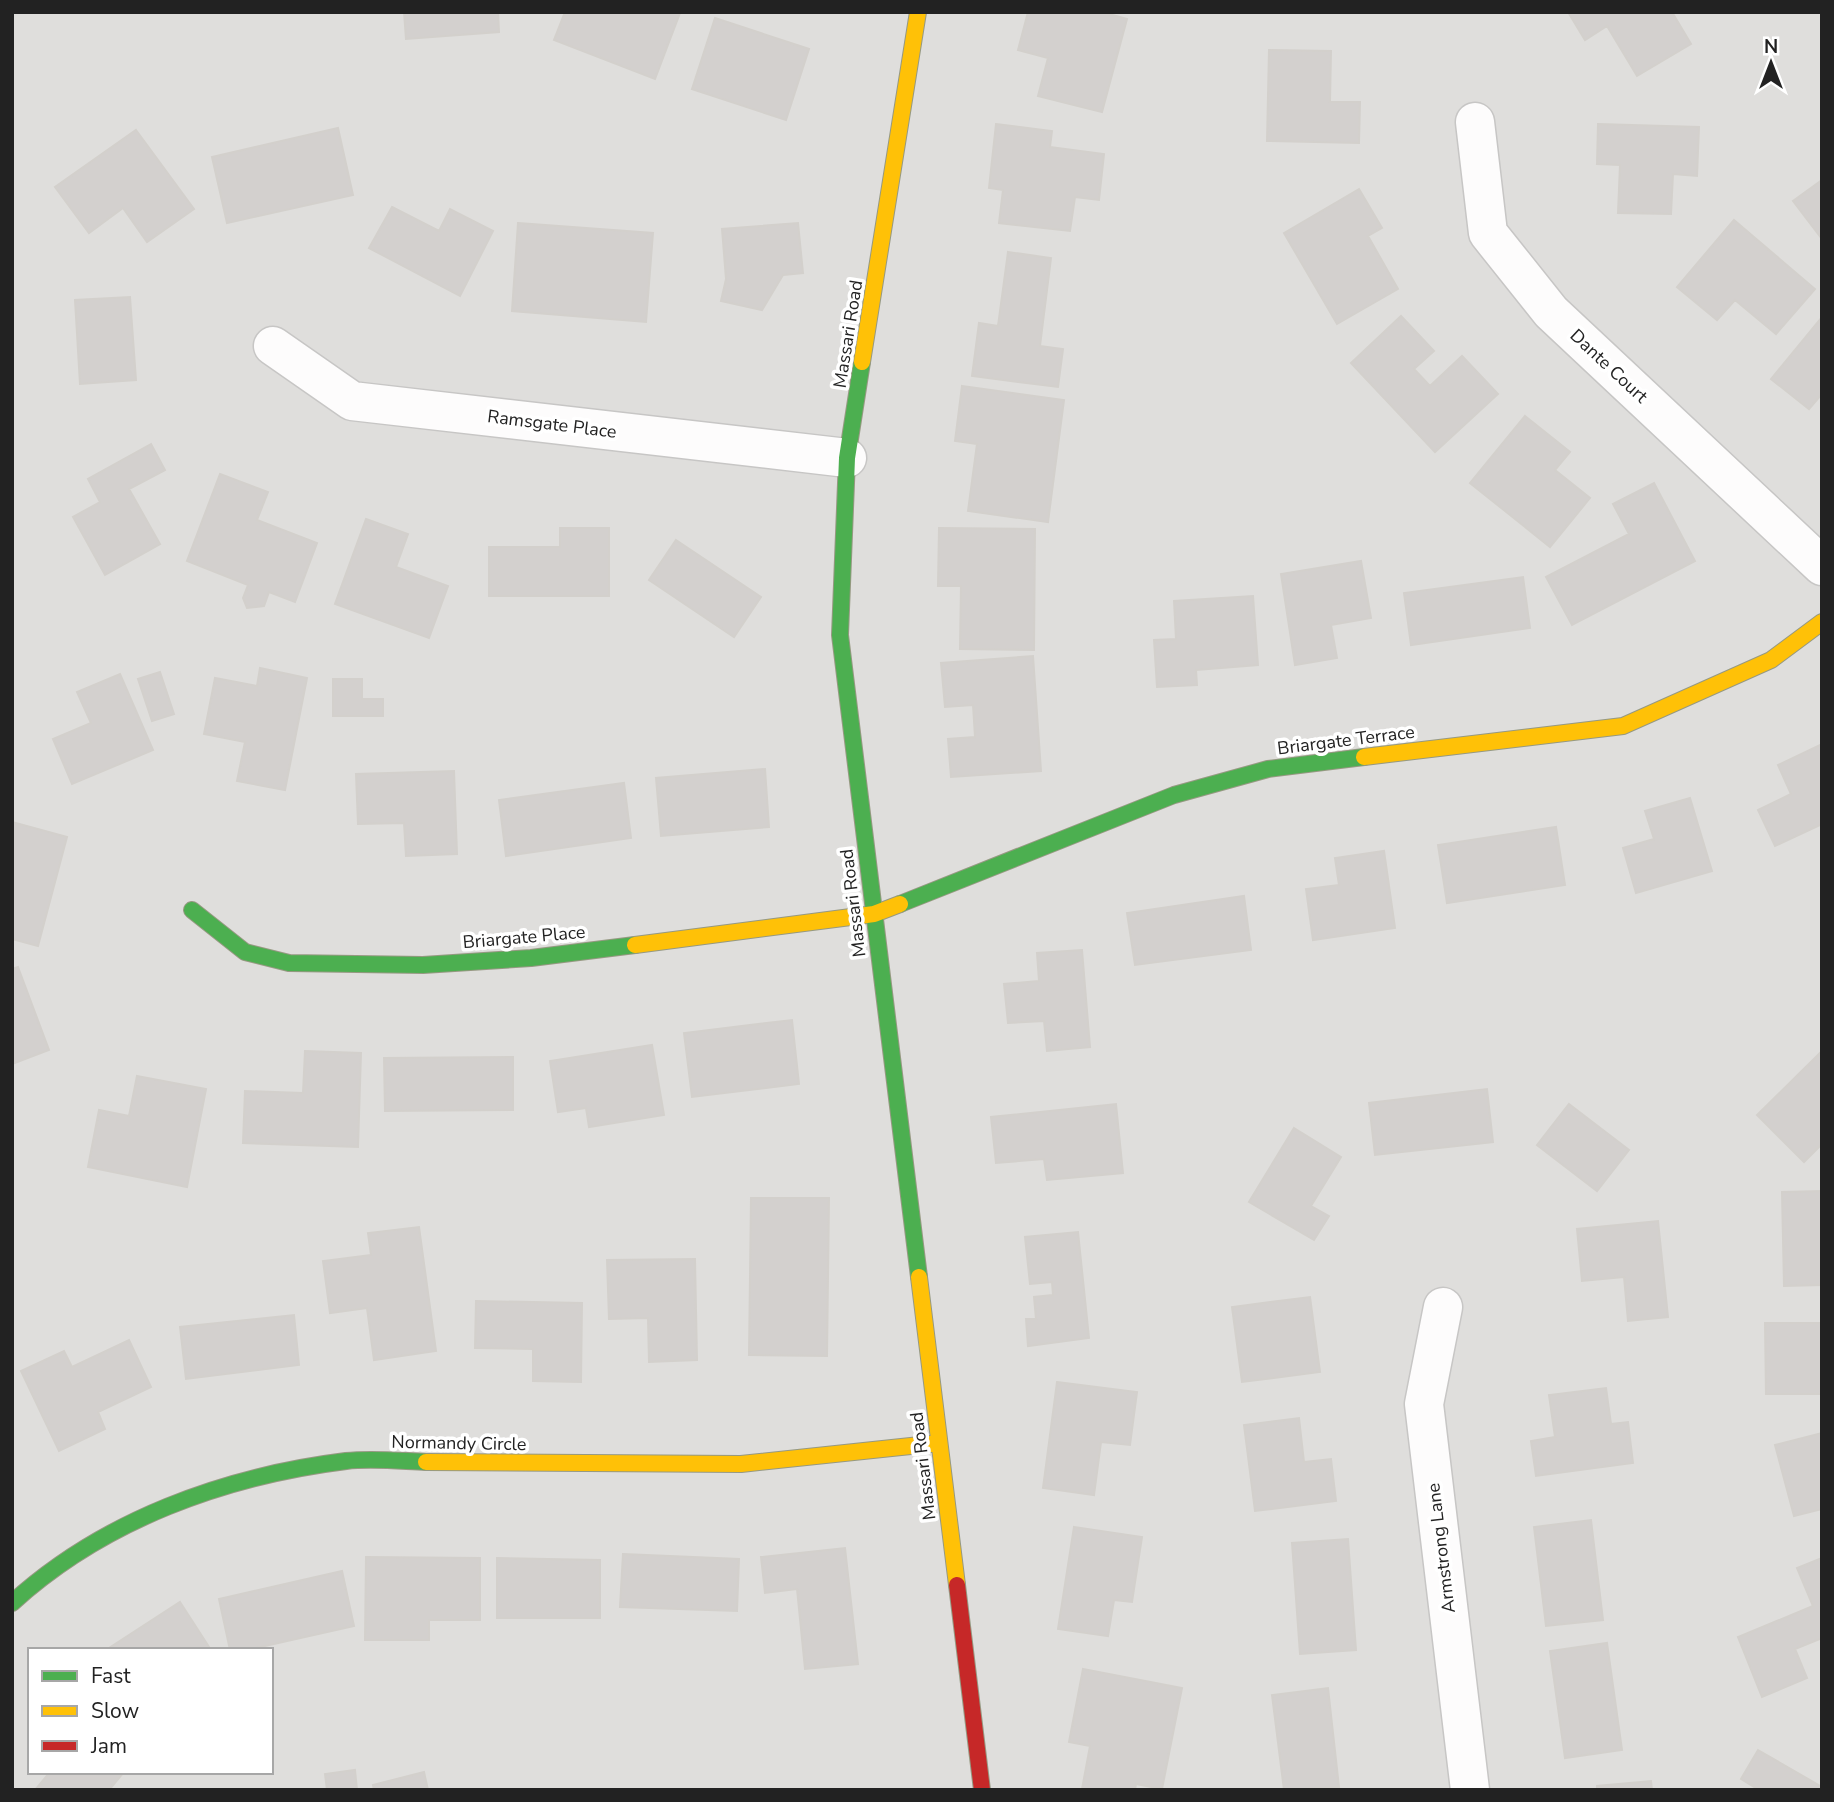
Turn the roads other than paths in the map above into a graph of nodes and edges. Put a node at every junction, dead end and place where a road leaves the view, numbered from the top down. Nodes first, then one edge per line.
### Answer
1 (918, 12) edge
2 (1475, 122) dead end
3 (273, 346) dead end
4 (847, 458) junction
5 (1822, 566) edge
6 (1822, 622) edge
7 (192, 910) dead end
8 (874, 914) junction
9 (1443, 1307) dead end
10 (939, 1443) junction
11 (12, 1603) edge
12 (982, 1790) edge
13 (1470, 1790) edge

1 - 4 street, Massari Road
2 - 5 street, Dante Court
3 - 4 street, Ramsgate Place
4 - 8 street, Massari Road
6 - 8 street, Briargate Terrace
7 - 8 street, Briargate Place
8 - 10 street, Massari Road
9 - 13 street, Armstrong Lane
10 - 11 street, Normandy Circle
10 - 12 street, Massari Road

